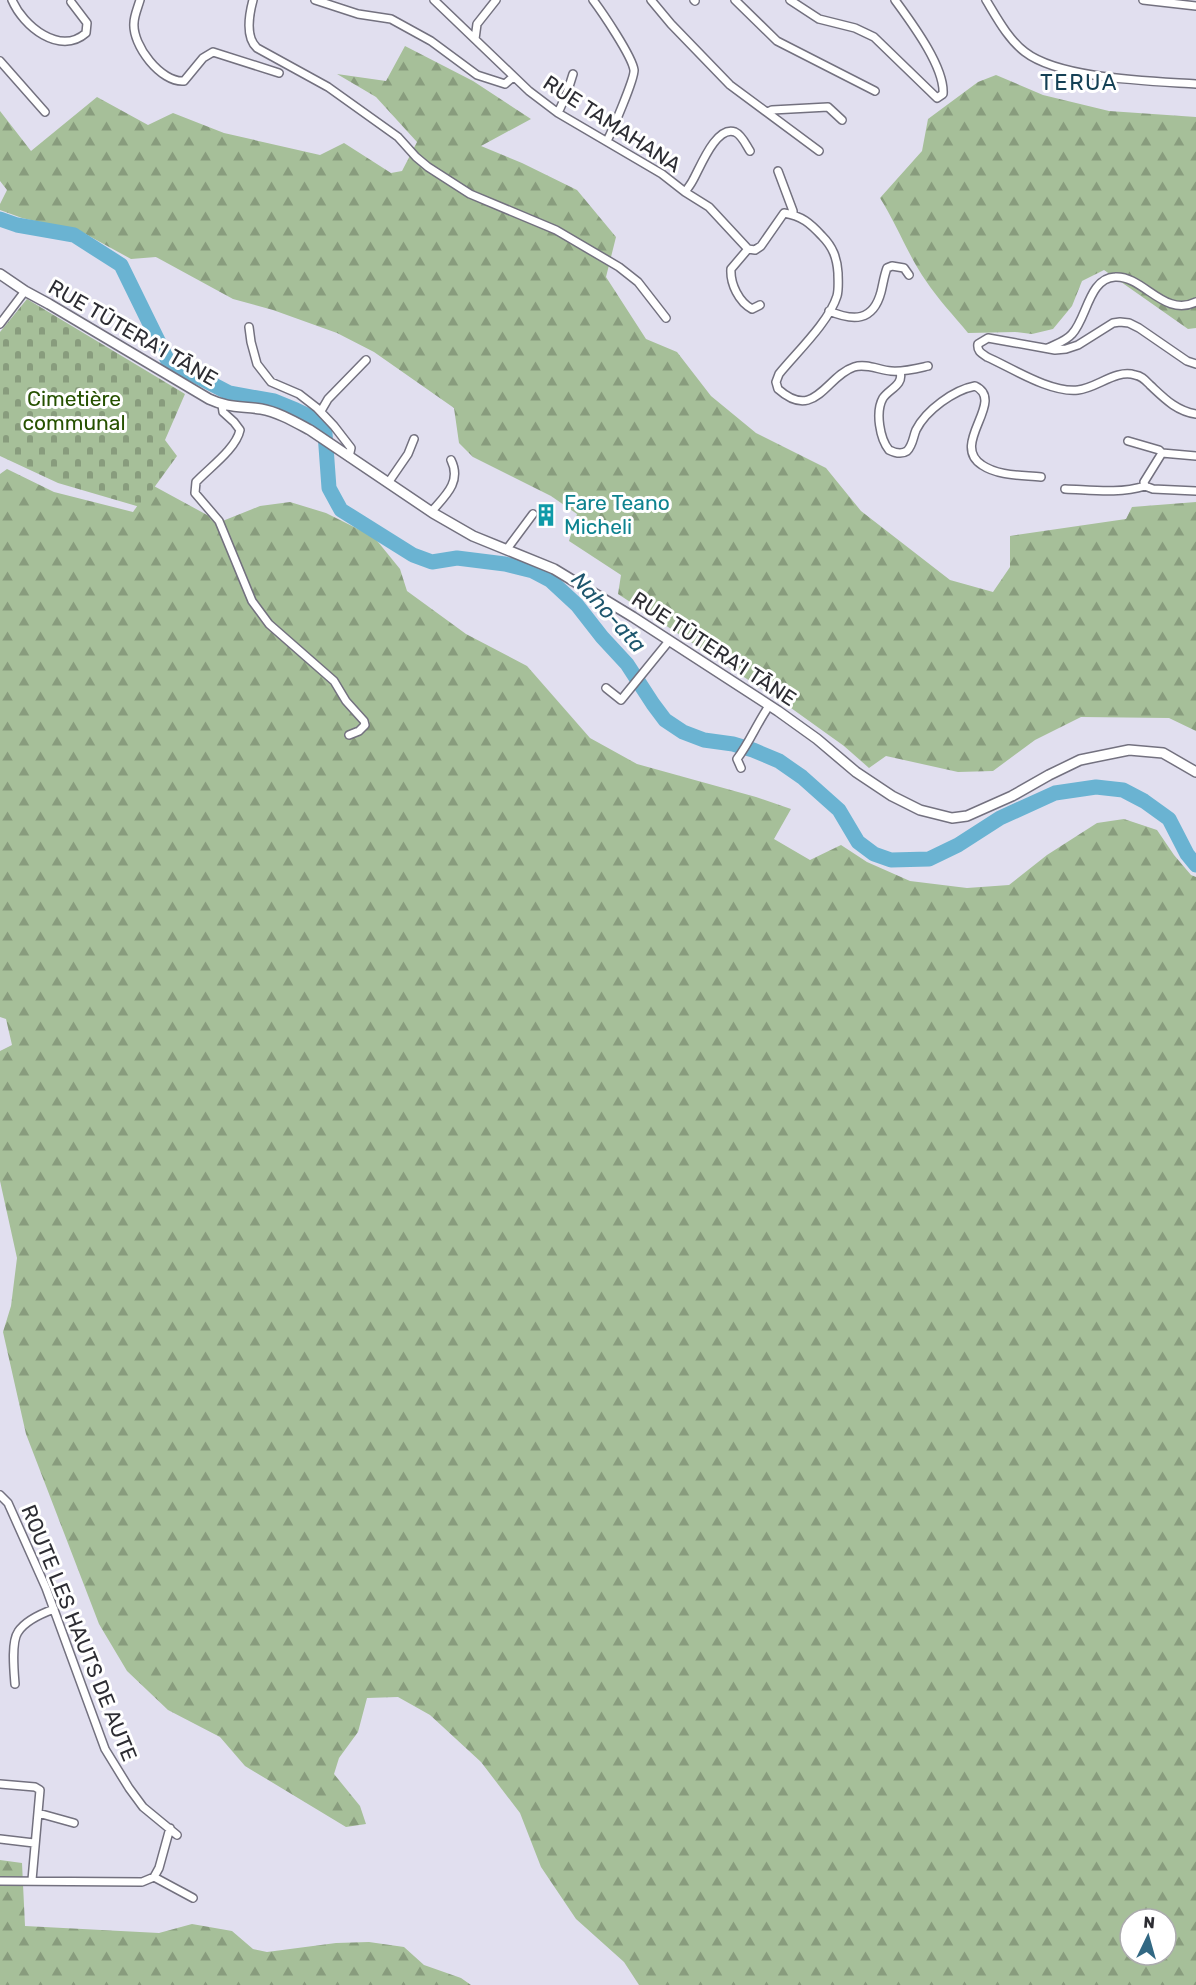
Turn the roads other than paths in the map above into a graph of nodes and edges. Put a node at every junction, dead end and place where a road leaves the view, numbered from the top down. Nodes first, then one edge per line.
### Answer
1 (12, 0) edge
2 (140, 0) edge
3 (253, 0) edge
4 (315, 0) edge
5 (434, 0) edge
6 (496, 0) edge
7 (593, 0) edge
8 (651, 0) edge
9 (735, 0) edge
10 (790, 0) edge
11 (896, 0) edge
12 (986, 0) edge
13 (1143, 0) edge
14 (71, 2) dead end
15 (1196, 6) edge
16 (475, 39) junction
17 (0, 61) edge
18 (279, 73) dead end
19 (573, 74) dead end
20 (513, 77) junction
21 (1196, 84) edge
22 (875, 91) dead end
23 (45, 112) dead end
24 (768, 112) junction
25 (558, 113) junction
26 (842, 120) dead end
27 (607, 141) junction
28 (750, 151) dead end
29 (819, 151) dead end
30 (778, 171) dead end
31 (685, 192) junction
32 (793, 215) junction
33 (748, 249) junction
34 (0, 274) edge
35 (909, 275) dead end
36 (26, 291) junction
37 (1196, 302) edge
38 (760, 305) dead end
39 (829, 311) junction
40 (666, 318) dead end
41 (0, 324) edge
42 (249, 327) dead end
43 (1048, 348) junction
44 (366, 360) dead end
45 (1196, 364) edge
46 (928, 366) dead end
47 (900, 372) junction
48 (222, 405) junction
49 (321, 411) junction
50 (1196, 414) edge
51 (414, 440) dead end
52 (1128, 441) dead end
53 (1162, 453) junction
54 (1196, 456) edge
55 (349, 457) junction
56 (452, 460) dead end
57 (1041, 477) dead end
58 (388, 483) junction
59 (1145, 486) junction
60 (1065, 489) dead end
61 (1196, 491) edge
62 (431, 512) junction
63 (532, 514) dead end
64 (507, 549) junction
65 (669, 641) junction
66 (606, 688) dead end
67 (770, 706) junction
68 (349, 735) dead end
69 (741, 768) dead end
70 (1196, 772) edge
71 (0, 1495) edge
72 (54, 1609) junction
73 (15, 1684) dead end
74 (0, 1784) edge
75 (38, 1813) junction
76 (74, 1823) dead end
77 (170, 1828) junction
78 (177, 1835) dead end
79 (0, 1839) edge
80 (34, 1843) junction
81 (154, 1877) junction
82 (32, 1880) junction
83 (0, 1881) edge
84 (193, 1898) dead end

1 - 14 street
2 - 18 street
3 - 40 street
4 - 20 street
5 - 16 street, RUE TAMAHANA
6 - 16 street
7 - 27 street
8 - 24 street
9 - 22 street
10 - 11 street
12 - 21 street
13 - 15 street
16 - 20 street, RUE TAMAHANA
17 - 23 street
19 - 25 street
20 - 25 street, RUE TAMAHANA
24 - 26 street
24 - 29 street
25 - 27 street, RUE TAMAHANA
27 - 31 street, RUE TAMAHANA
28 - 31 street
30 - 32 street
31 - 33 street, RUE TAMAHANA
32 - 33 street
32 - 39 street
33 - 38 street
34 - 36 street, RUE TŪTERA'I TĀNE
35 - 39 street
36 - 41 street
36 - 48 street, RUE TŪTERA'I TĀNE
37 - 43 street
39 - 47 street
42 - 49 street
43 - 45 street
43 - 50 street
44 - 49 street
46 - 47 street
47 - 57 street
48 - 55 street, RUE TŪTERA'I TĀNE
48 - 68 street
49 - 55 street
51 - 58 street
52 - 53 street
53 - 54 street
53 - 59 street
55 - 58 street, RUE TŪTERA'I TĀNE
56 - 62 street
58 - 62 street, RUE TŪTERA'I TĀNE
59 - 60 street
59 - 61 street
62 - 64 street, RUE TŪTERA'I TĀNE
63 - 64 street
64 - 65 street, RUE TŪTERA'I TĀNE
65 - 66 street
65 - 67 street, RUE TŪTERA'I TĀNE
67 - 69 street
67 - 70 street, RUE TŪTERA'I TĀNE
71 - 72 street, ROUTE LES HAUTS DE AUTE
72 - 73 street
72 - 77 street, ROUTE LES HAUTS DE AUTE
74 - 75 street
75 - 76 street
75 - 80 street
77 - 78 street, ROUTE LES HAUTS DE AUTE
77 - 81 street
79 - 80 street
80 - 82 street
81 - 82 street
81 - 84 street
82 - 83 street

